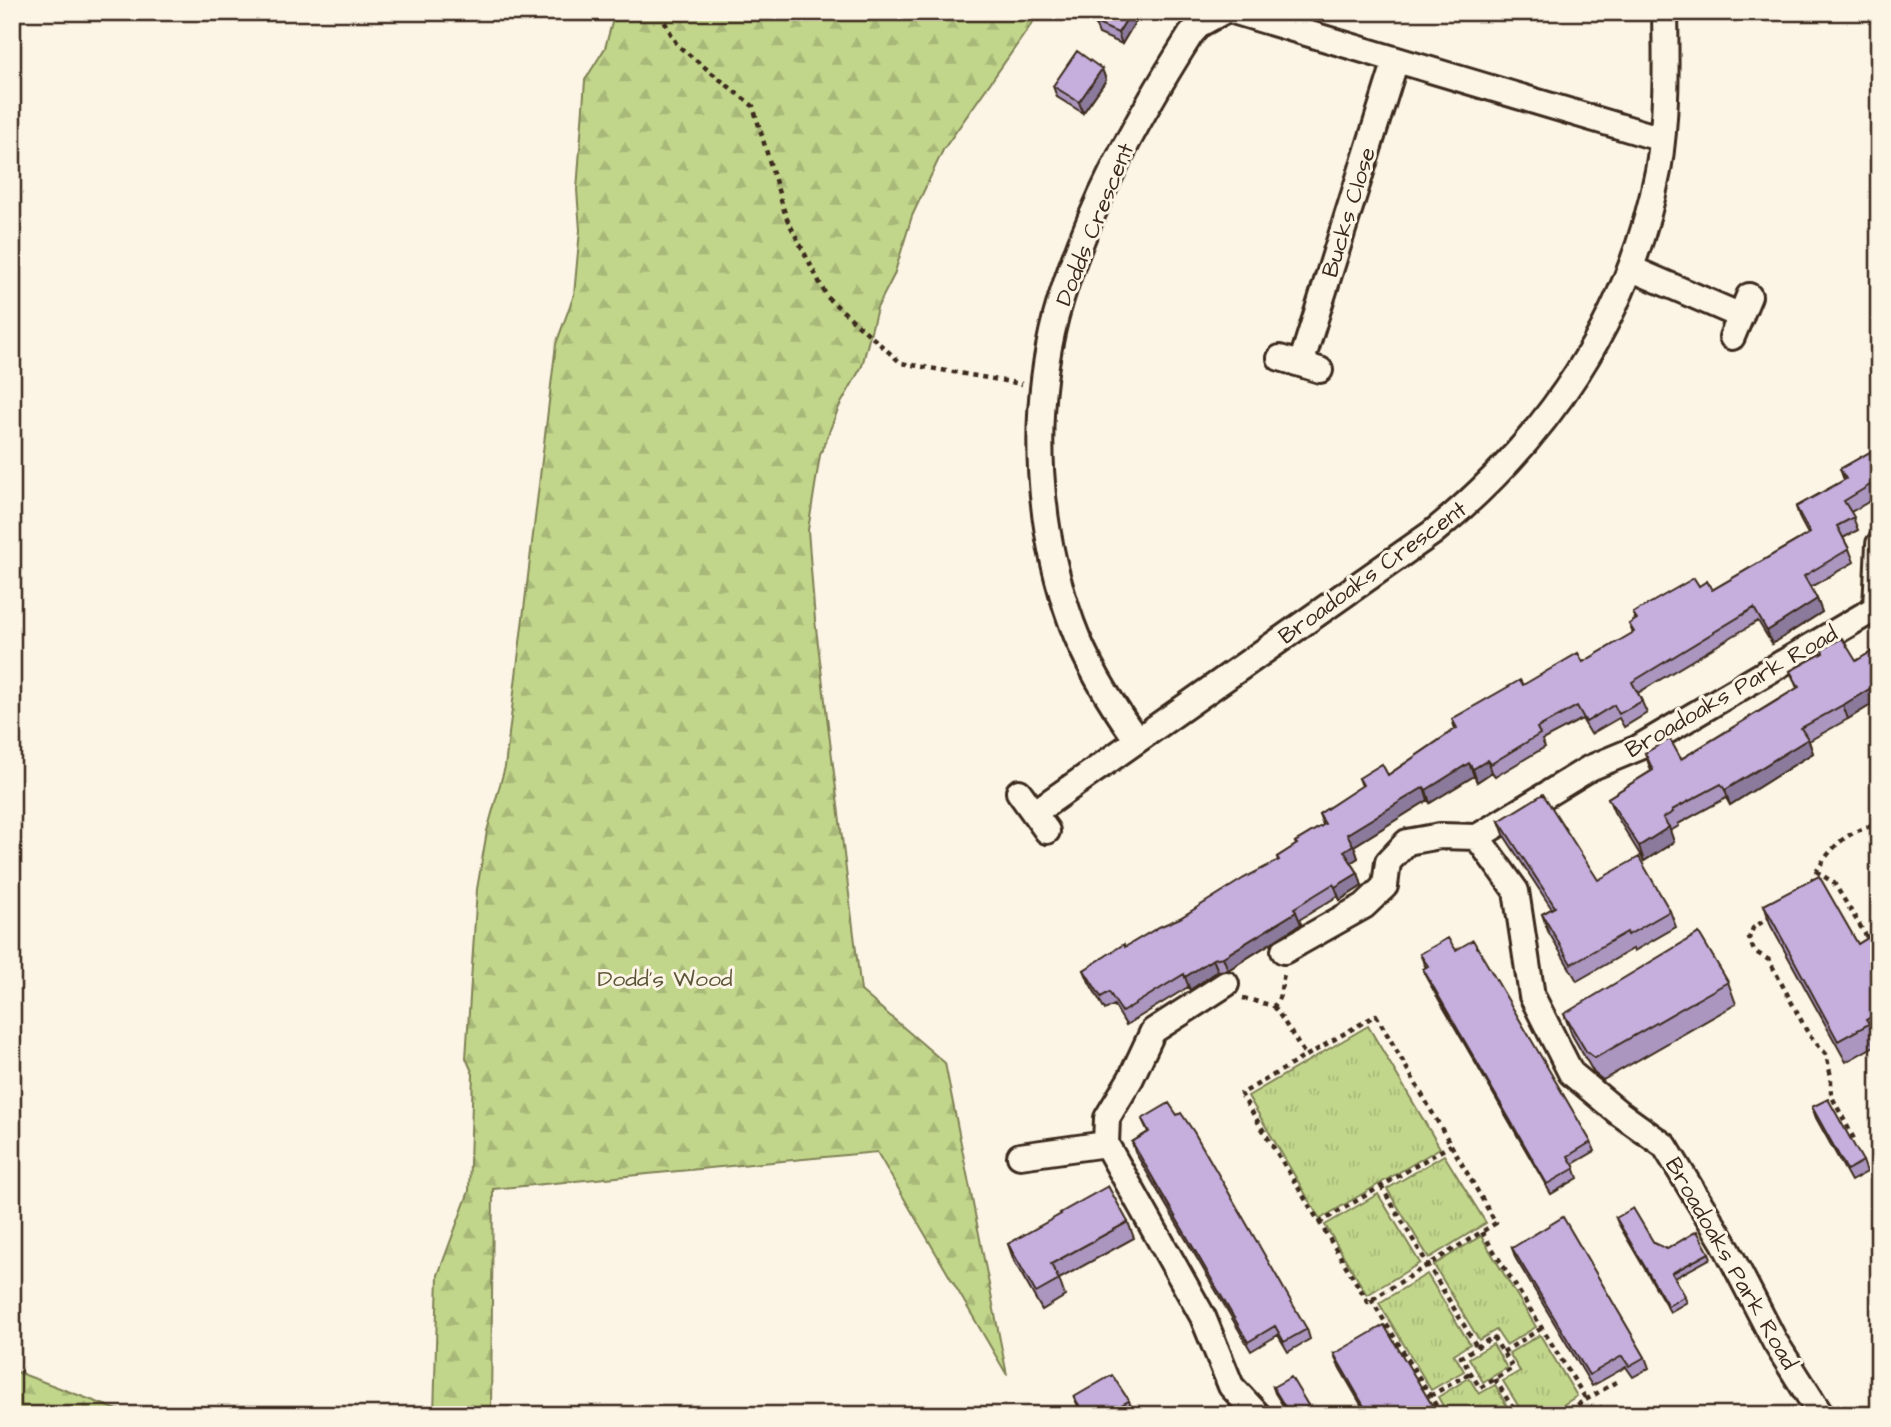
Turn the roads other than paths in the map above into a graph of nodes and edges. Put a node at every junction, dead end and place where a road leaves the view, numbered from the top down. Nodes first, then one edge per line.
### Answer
1 (1222, 12) edge
2 (1236, 12) edge
3 (1665, 12) edge
4 (1396, 60) junction
5 (1662, 139) junction
6 (1632, 269) junction
7 (1741, 316) dead end
8 (1300, 364) dead end
9 (1879, 544) edge
10 (1877, 608) edge
11 (1137, 740) junction
12 (1018, 792) dead end
13 (1477, 837) junction
14 (1289, 947) road end
15 (1217, 989) road end
16 (1106, 1144) junction
17 (1020, 1156) dead end
18 (1258, 1415) edge
19 (1821, 1415) edge

1 - 11 street, Dodds Crescent
2 - 4 street
3 - 5 street, Broadoaks Crescent
4 - 5 street
4 - 8 street, Bucks Close
5 - 6 street, Broadoaks Crescent
6 - 7 street
6 - 11 street, Broadoaks Crescent
9 - 10 street
10 - 13 street, Broadoaks Park Road
11 - 12 street, Broadoaks Crescent
13 - 14 street
13 - 19 street, Broadoaks Park Road
15 - 16 street
16 - 17 street
16 - 18 street

